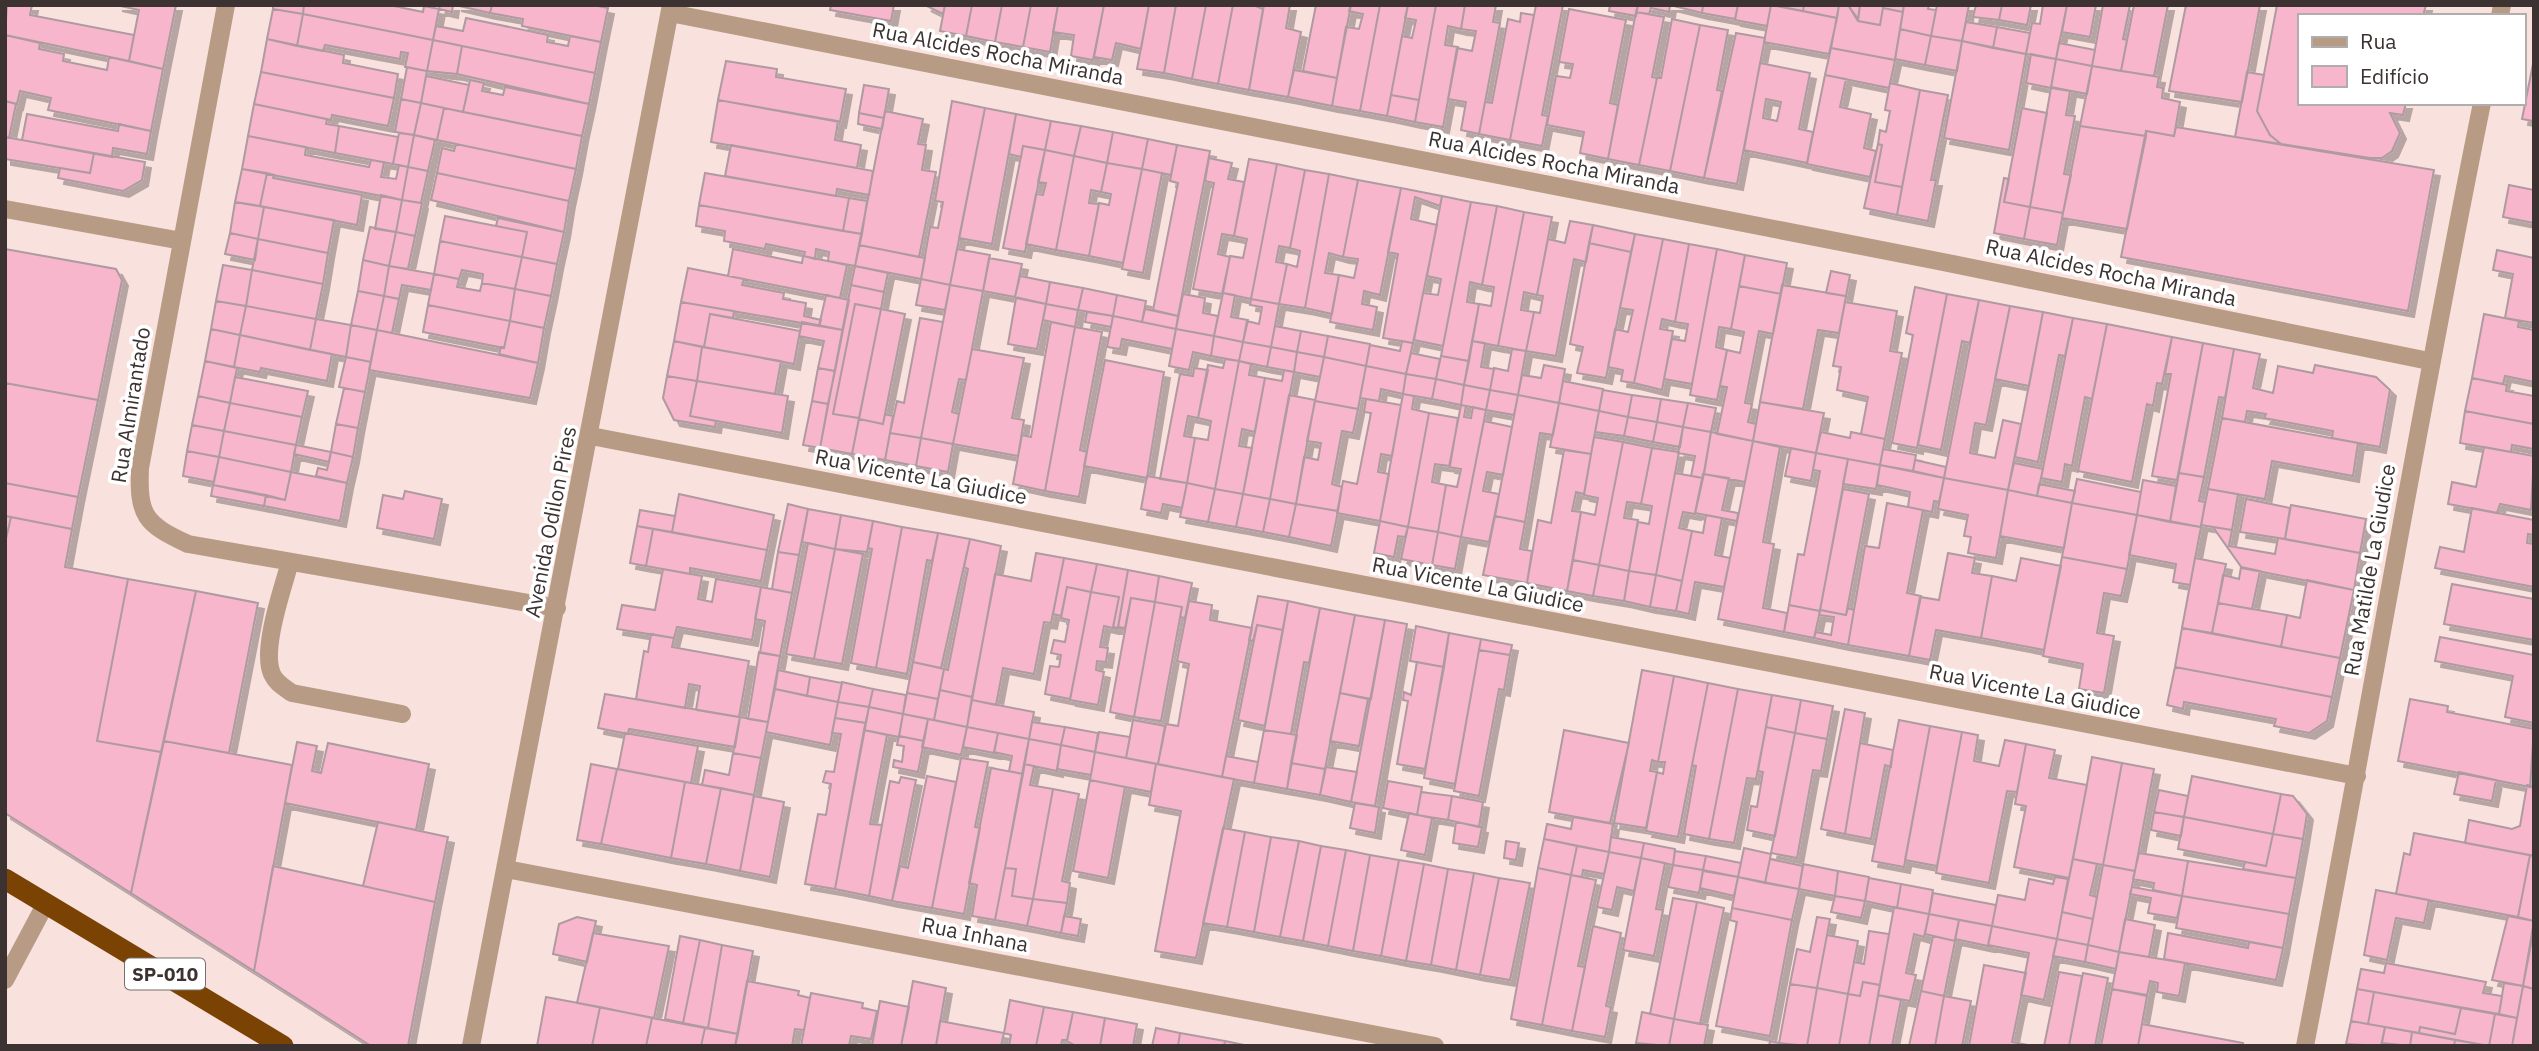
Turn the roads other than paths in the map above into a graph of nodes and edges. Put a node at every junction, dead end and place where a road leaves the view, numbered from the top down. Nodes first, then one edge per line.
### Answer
1 (226, 5) edge
2 (670, 9) edge
3 (2482, 105) edge
4 (5, 209) edge
5 (182, 241) junction
6 (2429, 361) junction
7 (591, 436) junction
8 (290, 562) junction
9 (557, 608) junction
10 (402, 714) dead end
11 (2357, 776) junction
12 (506, 869) junction
13 (5, 879) edge
14 (46, 903) junction
15 (5, 980) edge
16 (283, 1046) edge
17 (471, 1046) edge
18 (1435, 1046) edge
19 (2305, 1046) edge

1 - 5 street, Rua Almirantado
2 - 6 street, Rua Alcides Rocha Miranda
2 - 7 street, Avenida Odilon Pires
3 - 6 street, Rua Matilde La Giudice
4 - 5 street
5 - 8 street, Rua Almirantado
6 - 11 street, Rua Matilde La Giudice
7 - 9 street, Avenida Odilon Pires
7 - 11 street, Rua Vicente La Giudice
8 - 9 street, Rua Almirantado
8 - 10 street
9 - 12 street, Avenida Odilon Pires
11 - 19 street, Rua Matilde La Giudice
12 - 17 street, Avenida Odilon Pires
12 - 18 street, Rua Inhana
13 - 14 highway, SP-010
14 - 15 street
14 - 16 highway, SP-010

